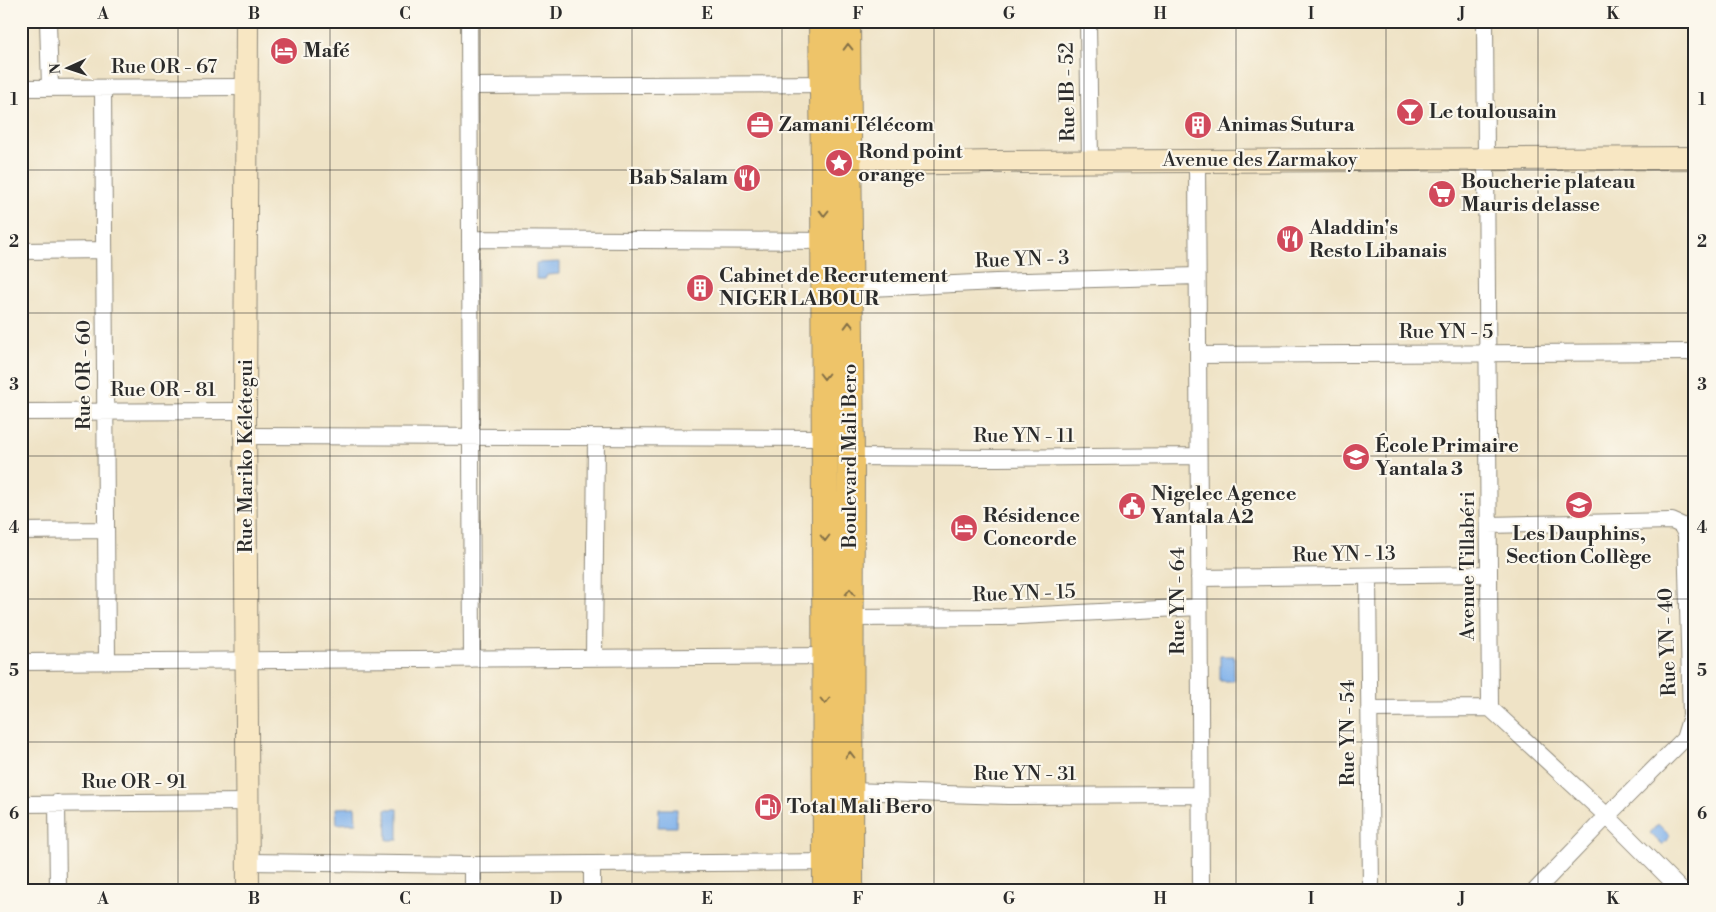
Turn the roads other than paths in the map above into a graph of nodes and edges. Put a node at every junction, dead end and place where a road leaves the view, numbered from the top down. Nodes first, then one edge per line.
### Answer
1 (48, 21) edge
2 (247, 21) edge
3 (469, 21) edge
4 (822, 21) edge
5 (847, 21) edge
6 (1088, 21) edge
7 (1485, 21) edge
8 (835, 84) junction
9 (469, 86) junction
10 (50, 87) junction
11 (246, 87) junction
12 (21, 88) edge
13 (103, 88) junction
14 (1695, 158) edge
15 (1487, 159) junction
16 (1197, 160) junction
17 (1090, 161) junction
18 (837, 165) junction
19 (470, 240) junction
20 (836, 241) junction
21 (104, 250) junction
22 (21, 251) edge
23 (1197, 276) junction
24 (849, 289) junction
25 (1695, 352) edge
26 (1487, 353) junction
27 (1198, 355) junction
28 (245, 411) junction
29 (21, 412) edge
30 (105, 412) junction
31 (245, 436) junction
32 (470, 437) junction
33 (596, 438) junction
34 (824, 438) junction
35 (851, 448) junction
36 (1198, 456) junction
37 (1489, 525) junction
38 (106, 530) junction
39 (21, 531) edge
40 (1489, 574) junction
41 (1368, 576) junction
42 (1199, 578) junction
43 (1199, 607) junction
44 (850, 618) junction
45 (838, 656) junction
46 (594, 658) junction
47 (472, 659) junction
48 (246, 660) junction
49 (107, 661) junction
50 (21, 662) edge
51 (1490, 708) junction
52 (1370, 709) junction
53 (850, 791) junction
54 (1200, 795) junction
55 (247, 802) junction
56 (57, 803) junction
57 (21, 804) edge
58 (1606, 816) junction
59 (248, 862) junction
60 (838, 862) junction
61 (592, 864) junction
62 (473, 865) junction
63 (58, 891) edge
64 (248, 891) edge
65 (473, 891) edge
66 (592, 891) edge
67 (826, 891) edge
68 (850, 891) edge
69 (1201, 891) edge
70 (1371, 891) edge
71 (1535, 891) edge
72 (1682, 891) edge

1 - 10 street
2 - 11 street, Rue Mariko Kélétegui
3 - 9 street
4 - 8 main road, Boulevard Mali Bero
8 -> 5 main road, Boulevard Mali Bero
6 - 17 street, Rue IB - 52
7 - 15 street, Avenue Tillabéri
8 - 9 street
8 - 18 main road, Boulevard Mali Bero
9 - 19 street
10 - 12 street, Rue OR - 67
10 - 13 street, Rue OR - 67
11 - 13 street, Rue OR - 67
11 - 28 street, Rue Mariko Kélétegui
13 - 21 street, Rue OR - 60
14 - 15 street, Avenue des Zarmakoy
15 - 16 street, Avenue des Zarmakoy
15 - 26 street, Avenue Tillabéri
16 - 17 street, Avenue des Zarmakoy
16 - 23 street, Rue YN - 64
17 - 18 street, Avenue des Zarmakoy
18 - 20 main road, Boulevard Mali Bero
19 - 20 street
19 - 32 street
20 - 24 main road, Boulevard Mali Bero
20 -> 34 main road, Boulevard Mali Bero
21 - 22 street
21 - 30 street, Rue OR - 60
23 - 24 street, Rue YN - 3
23 - 27 street, Rue YN - 64
35 -> 24 main road, Boulevard Mali Bero
25 - 26 street, Rue YN - 5
26 - 27 street, Rue YN - 5
26 - 37 street, Avenue Tillabéri
27 - 36 street, Rue YN - 64
28 - 30 street, Rue OR - 81
28 - 31 street, Rue Mariko Kélétegui
29 - 30 street, Rue OR - 81
30 - 38 street, Rue OR - 60
31 - 32 street, Rue YN - 11
31 - 48 street, Rue Mariko Kélétegui
32 - 33 street, Rue YN - 11
32 - 47 street
33 - 34 street, Rue YN - 11
33 - 46 street
34 - 35 street, Rue YN - 11
34 -> 45 main road, Boulevard Mali Bero
35 - 36 street, Rue YN - 11
44 -> 35 main road, Boulevard Mali Bero
36 - 42 street, Rue YN - 64
37 - 40 street, Avenue Tillabéri
37 - 58 street, Rue YN - 40
38 - 39 street
38 - 49 street, Rue OR - 60
40 - 41 street, Rue YN - 13
40 - 51 street, Avenue Tillabéri
41 - 42 street, Rue YN - 13
41 - 52 street, Rue YN - 54
42 - 43 street, Rue YN - 64
43 - 44 street, Rue YN - 15
43 - 54 street, Rue YN - 64
44 - 45 main road, Boulevard Mali Bero
45 - 46 street
53 -> 45 main road, Boulevard Mali Bero
45 -> 60 main road, Boulevard Mali Bero
46 - 47 street
47 - 48 street
48 - 49 street
48 - 55 street, Rue Mariko Kélétegui
49 - 50 street
51 - 52 street
51 - 58 street
52 - 70 street, Rue YN - 54
53 - 54 street, Rue YN - 31
53 - 60 main road, Boulevard Mali Bero
54 - 69 street, Rue YN - 64
55 - 56 street, Rue OR - 91
55 - 59 street, Rue Mariko Kélétegui
56 - 57 street, Rue OR - 91
56 - 63 street
58 - 71 street, Rue YN - 40
58 - 72 street
59 - 62 street
59 - 64 street, Rue Mariko Kélétegui
60 - 61 street
60 - 67 main road, Boulevard Mali Bero
60 - 68 main road, Boulevard Mali Bero
61 - 62 street
61 - 66 street
62 - 65 street

